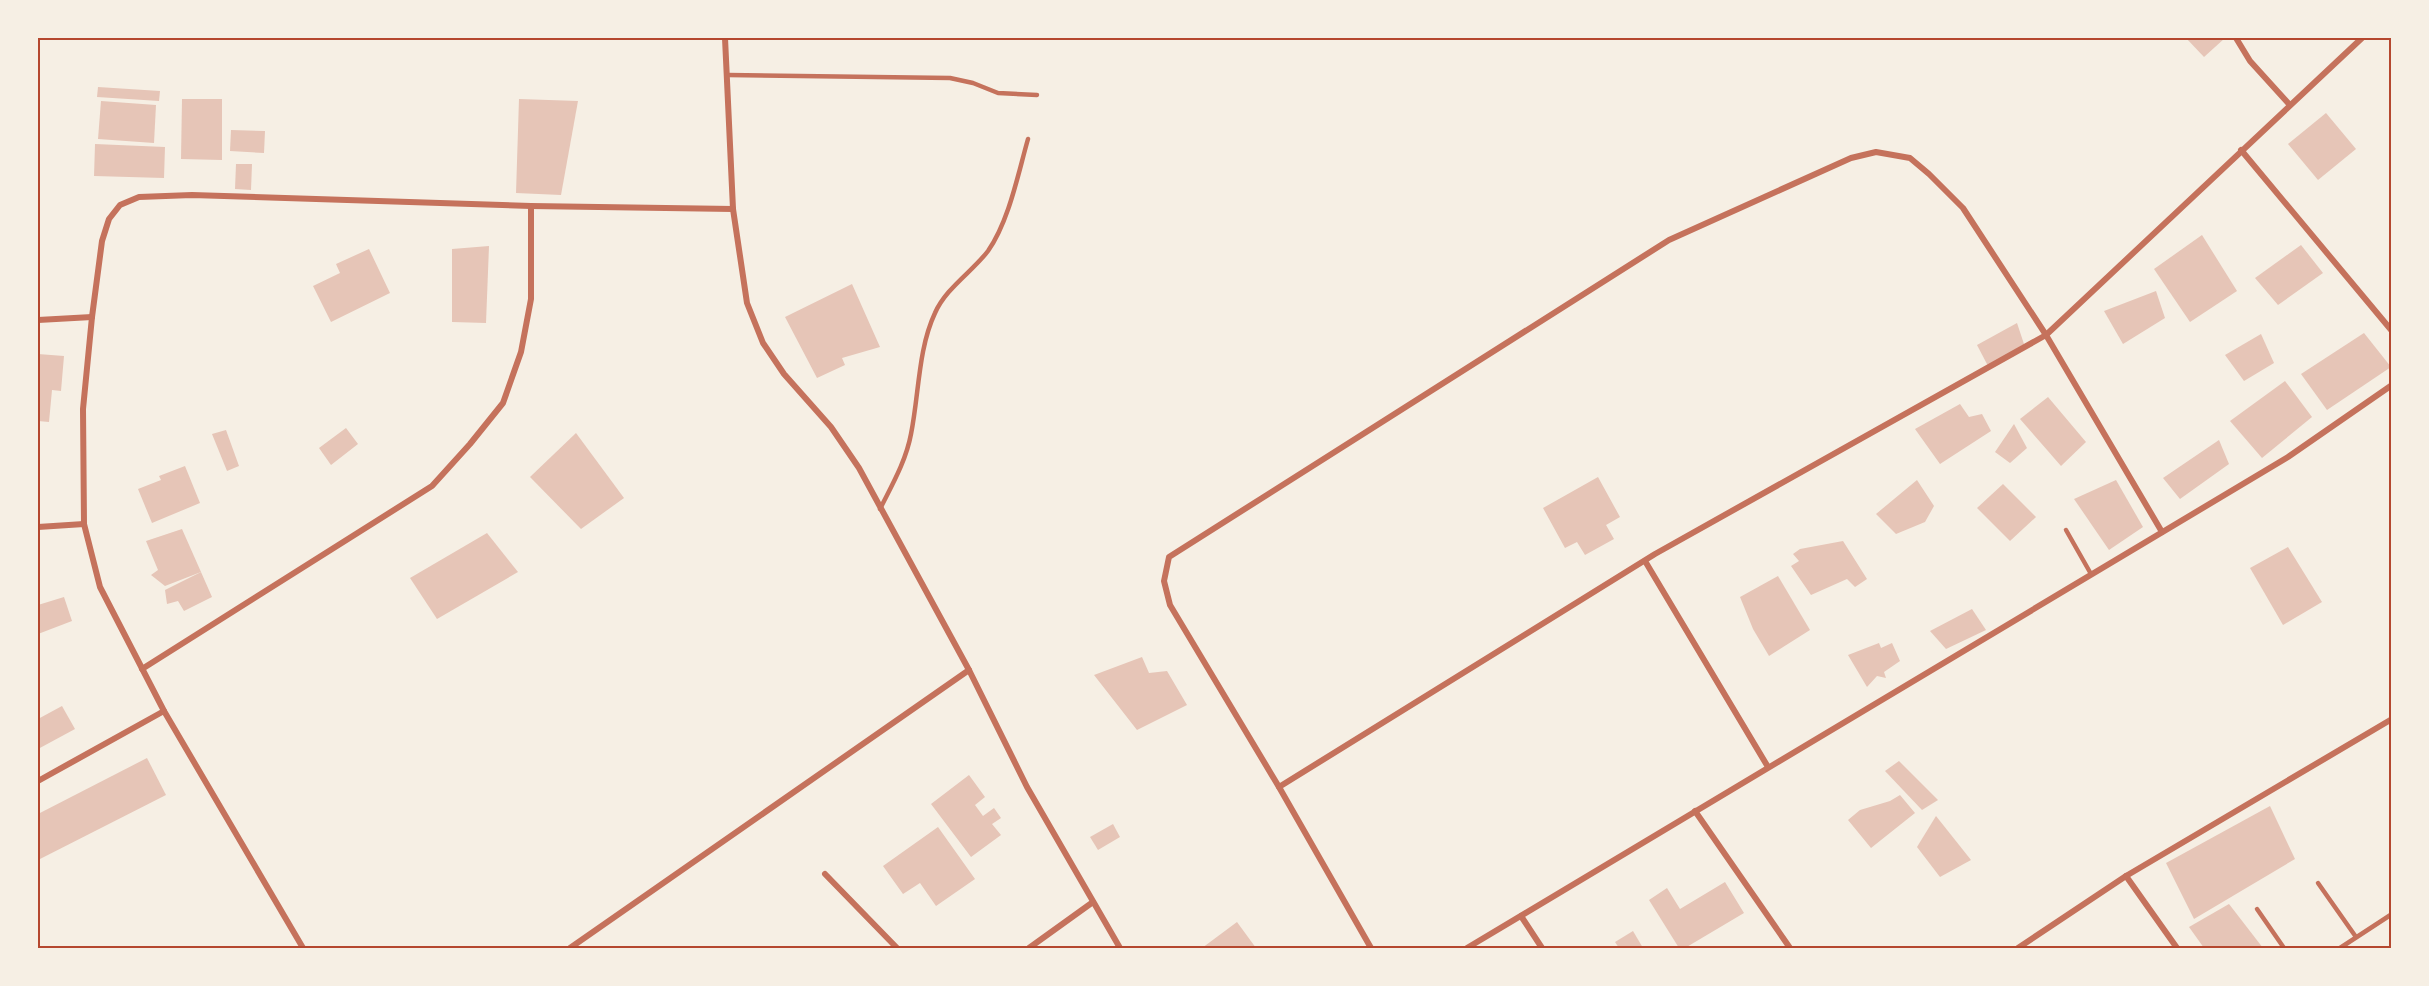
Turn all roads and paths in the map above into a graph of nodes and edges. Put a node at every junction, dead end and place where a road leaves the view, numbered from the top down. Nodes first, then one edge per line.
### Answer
1 (725, 38) edge
2 (2236, 38) edge
3 (2362, 38) edge
4 (728, 75) junction
5 (1037, 95) dead end
6 (2289, 104) junction
7 (1028, 140) dead end
8 (2241, 150) junction
9 (531, 206) junction
10 (733, 209) junction
11 (92, 317) junction
12 (38, 320) edge
13 (2391, 331) edge
14 (2046, 335) junction
15 (2391, 385) edge
16 (880, 509) junction
17 (84, 524) junction
18 (38, 527) edge
19 (2066, 530) dead end
20 (2162, 532) junction
21 (1645, 561) junction
22 (2091, 574) junction
23 (142, 669) junction
24 (969, 670) junction
25 (164, 711) junction
26 (2391, 719) edge
27 (1768, 767) junction
28 (38, 781) edge
29 (1279, 787) junction
30 (1695, 811) junction
31 (825, 874) dead end
32 (2126, 876) junction
33 (2318, 882) dead end
34 (1094, 902) junction
35 (2257, 909) dead end
36 (2391, 914) edge
37 (1521, 916) junction
38 (2356, 937) junction
39 (303, 948) edge
40 (570, 948) edge
41 (897, 948) edge
42 (1029, 948) edge
43 (1120, 948) edge
44 (1371, 948) edge
45 (1467, 948) edge
46 (1542, 948) edge
47 (1790, 948) edge
48 (2018, 948) edge
49 (2177, 948) edge
50 (2284, 948) edge
51 (2340, 948) edge

1 - 4 street
2 - 6 street
3 - 6 street
4 - 5 lane
4 - 10 street
6 - 8 street
7 - 16 lane
8 - 13 street
8 - 14 street
9 - 10 street
9 - 11 street
9 - 23 street
10 - 16 street
11 - 12 street
11 - 17 street
14 - 20 street
14 - 21 street
14 - 29 street
15 - 20 street
16 - 24 street
17 - 18 street
17 - 23 street
19 - 22 lane
20 - 22 street
21 - 27 street
21 - 29 street
22 - 27 street
23 - 25 street
24 - 34 street
24 - 40 street
25 - 28 street
25 - 39 street
26 - 32 street
27 - 30 street
29 - 44 street
30 - 37 street
30 - 47 street
31 - 41 street
32 - 48 street
32 - 49 street
33 - 38 lane
34 - 42 street
34 - 43 street
35 - 50 lane
36 - 38 lane
37 - 45 street
37 - 46 street
38 - 51 lane

